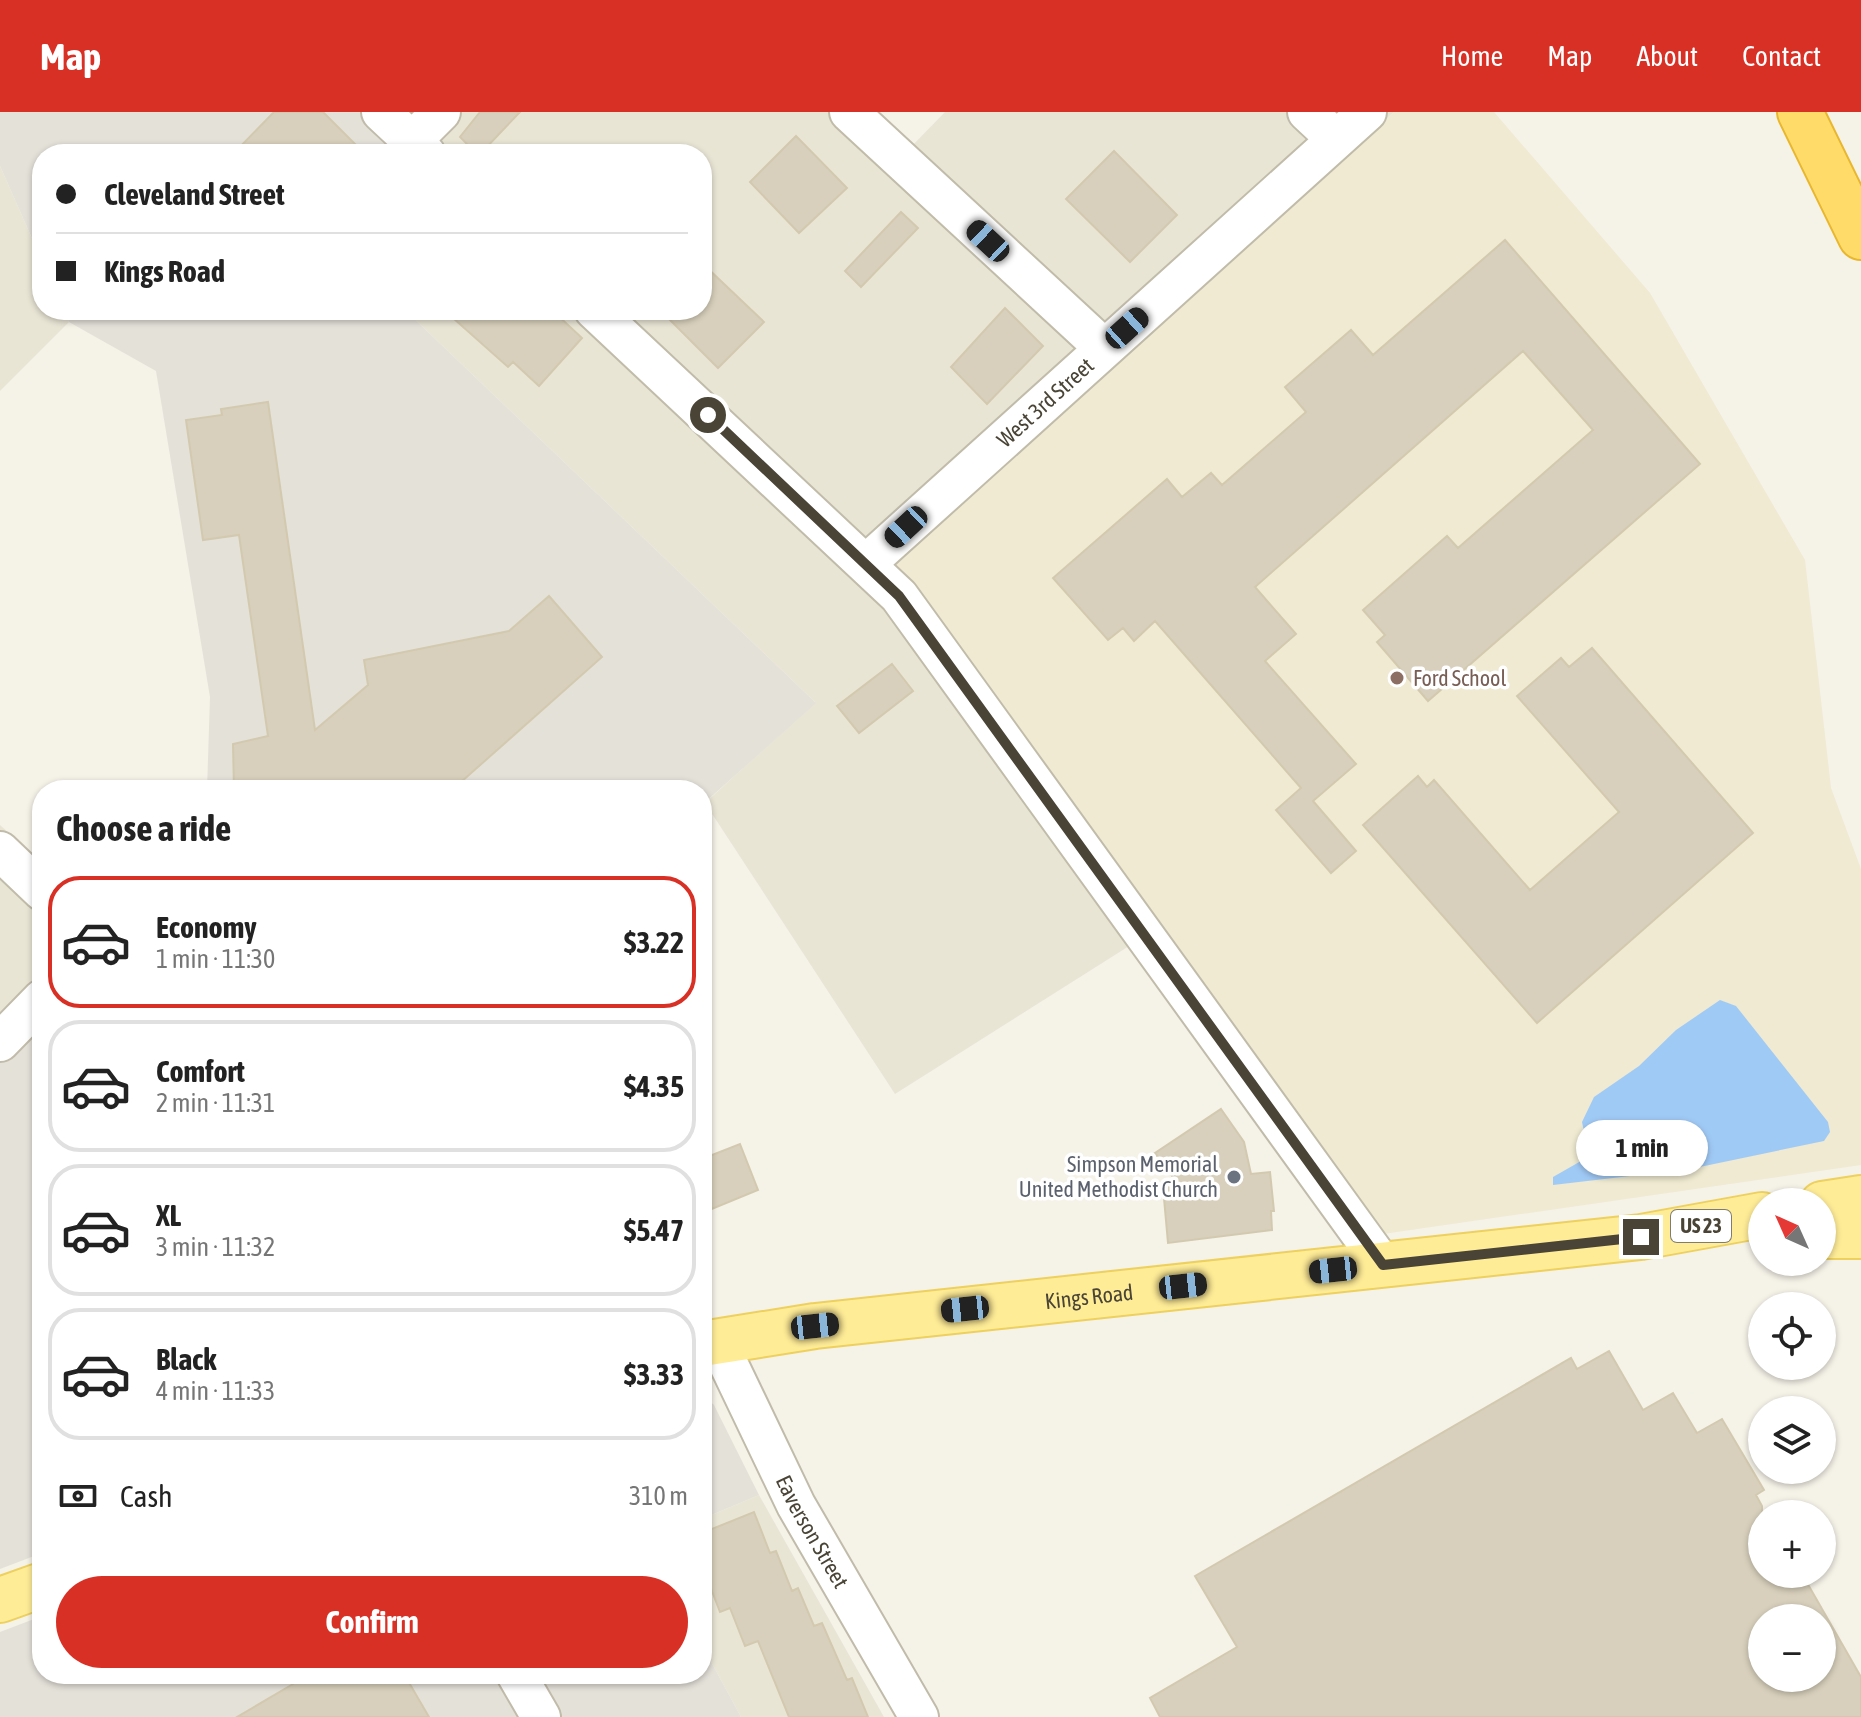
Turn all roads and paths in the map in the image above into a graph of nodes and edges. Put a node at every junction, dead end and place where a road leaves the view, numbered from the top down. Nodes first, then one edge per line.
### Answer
1 (381, 112) edge
2 (441, 112) edge
3 (849, 112) edge
4 (1307, 112) edge
5 (1367, 112) edge
6 (1803, 112) edge
7 (1336, 139) junction
8 (415, 144) edge
9 (421, 144) edge
10 (1861, 193) edge
11 (1861, 237) edge
12 (605, 320) edge
13 (1104, 348) junction
14 (867, 563) junction
15 (0, 851) edge
16 (32, 881) edge
17 (32, 1009) edge
18 (0, 1042) edge
19 (1861, 1198) edge
20 (1836, 1202) edge
21 (1748, 1218) edge
22 (1748, 1236) edge
23 (1836, 1236) edge
24 (1861, 1236) edge
25 (1641, 1237) junction
26 (1383, 1265) junction
27 (712, 1342) edge
28 (712, 1348) edge
29 (32, 1589) edge
30 (0, 1600) edge
31 (522, 1684) edge
32 (541, 1717) edge
33 (919, 1717) edge

1 - 8 street
2 - 9 street
3 - 13 street
4 - 7 street
5 - 7 street, West 3rd Street
6 - 10 highway
6 - 11 highway
7 - 13 street, West 3rd Street
12 - 14 street
13 - 14 street, West 3rd Street
14 - 26 street
15 - 16 street
17 - 18 street
19 - 20 main road
21 - 25 main road, Kings Road / US 23
22 - 25 main road, US 23
23 - 24 main road
25 - 26 main road, Kings Road / US 23
26 - 27 main road, Kings Road / US 23
28 - 33 street, Eaverson Street
29 - 30 main road
31 - 32 street

